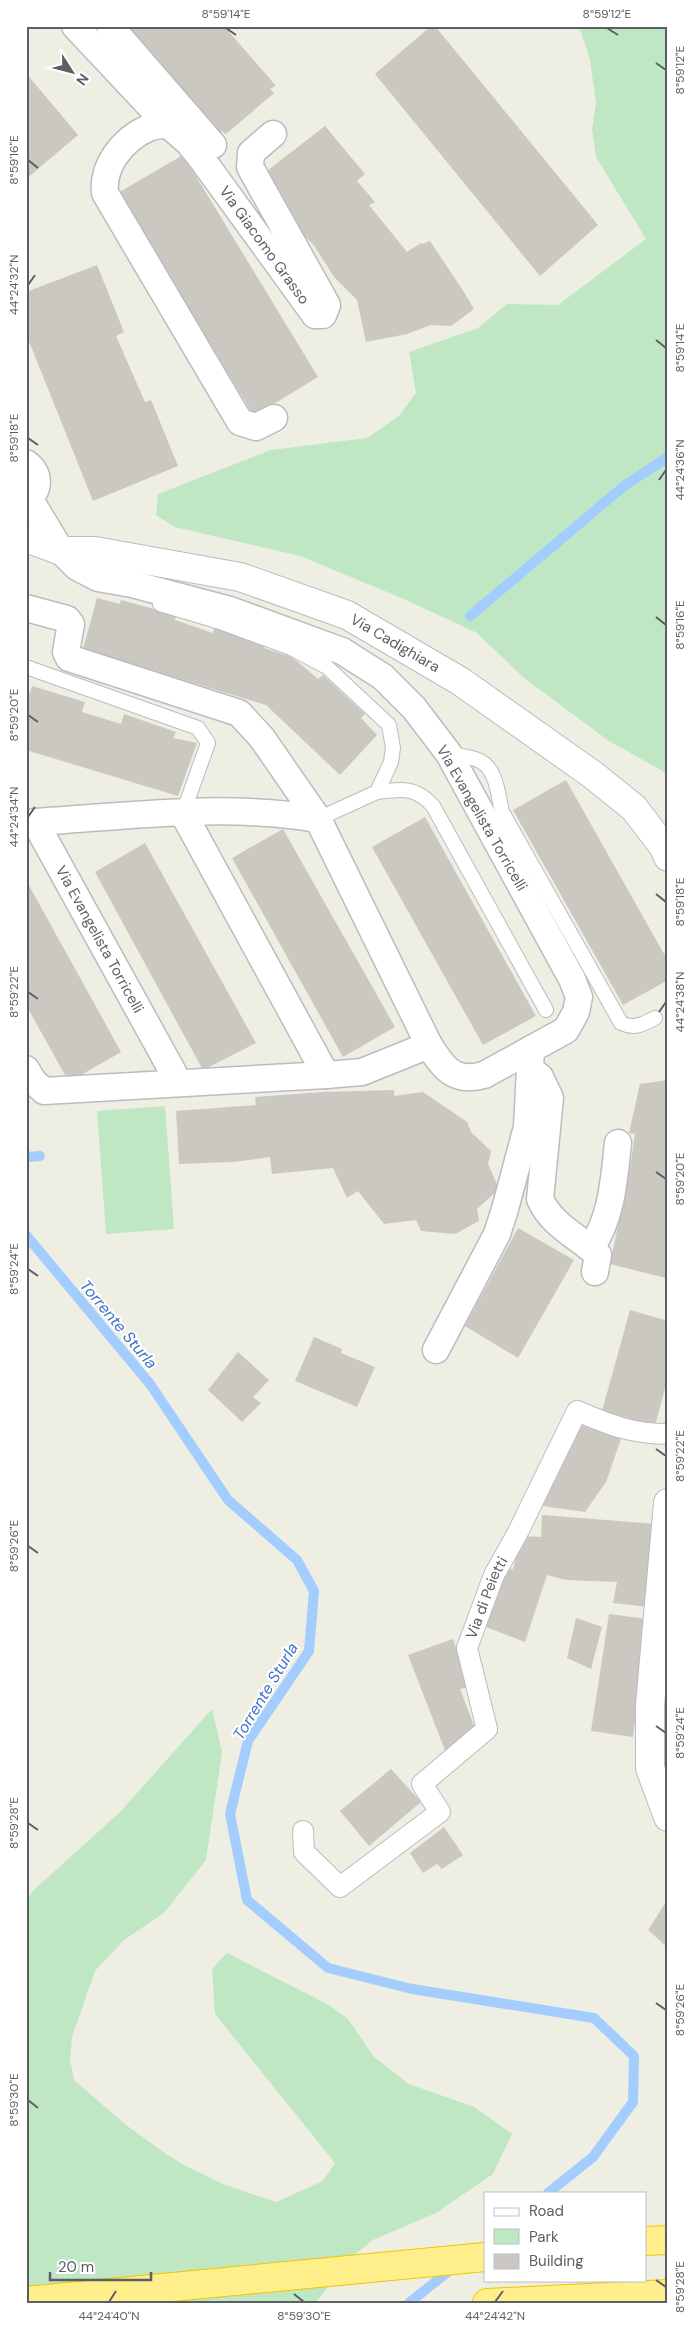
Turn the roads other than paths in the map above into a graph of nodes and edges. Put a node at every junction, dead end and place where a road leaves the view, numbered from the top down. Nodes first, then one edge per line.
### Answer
1 (74, 26) edge
2 (110, 26) edge
3 (167, 124) junction
4 (273, 134) dead end
5 (264, 244) junction
6 (274, 418) dead end
7 (26, 463) edge
8 (28, 499) edge
9 (26, 538) edge
10 (61, 551) junction
11 (129, 595) dead end
12 (26, 608) edge
13 (26, 667) edge
14 (449, 754) junction
15 (377, 792) junction
16 (183, 813) junction
17 (318, 819) junction
18 (31, 823) edge
19 (668, 856) edge
20 (546, 1010) dead end
21 (655, 1018) dead end
22 (429, 1045) junction
23 (530, 1060) junction
24 (26, 1069) edge
25 (326, 1075) junction
26 (178, 1083) junction
27 (618, 1143) dead end
28 (436, 1350) dead end
29 (668, 1434) edge
30 (668, 1502) edge
31 (668, 1817) edge
32 (303, 1831) dead end
33 (668, 2240) edge
34 (646, 2242) edge
35 (484, 2257) edge
36 (668, 2294) edge
37 (26, 2301) edge
38 (486, 2303) edge

1 - 3 street, Via Giacomo Grasso
2 - 5 street
3 - 5 street, Via Giacomo Grasso
3 - 6 street
4 - 5 street, Via Giacomo Grasso
7 - 8 street
8 - 10 street, Via Evangelista Torricelli
9 - 10 street
10 - 14 street, Via Evangelista Torricelli
10 - 19 street, Via Cadighiara
11 - 15 lane
12 - 17 street
13 - 16 lane
14 - 21 lane
14 - 23 street, Via Evangelista Torricelli
15 - 17 lane
15 - 20 lane
16 - 17 street, Via Evangelista Torricelli
16 - 18 street, Via Evangelista Torricelli
16 - 25 street
17 - 22 street, Via Evangelista Torricelli
18 - 26 street, Via Evangelista Torricelli
22 - 23 street, Via Evangelista Torricelli
22 - 25 street
23 - 27 street
23 - 28 street
24 - 26 street
25 - 26 street
29 - 32 street, Via di Peietti
30 - 31 street
33 - 34 highway
35 - 37 highway
36 - 38 highway

